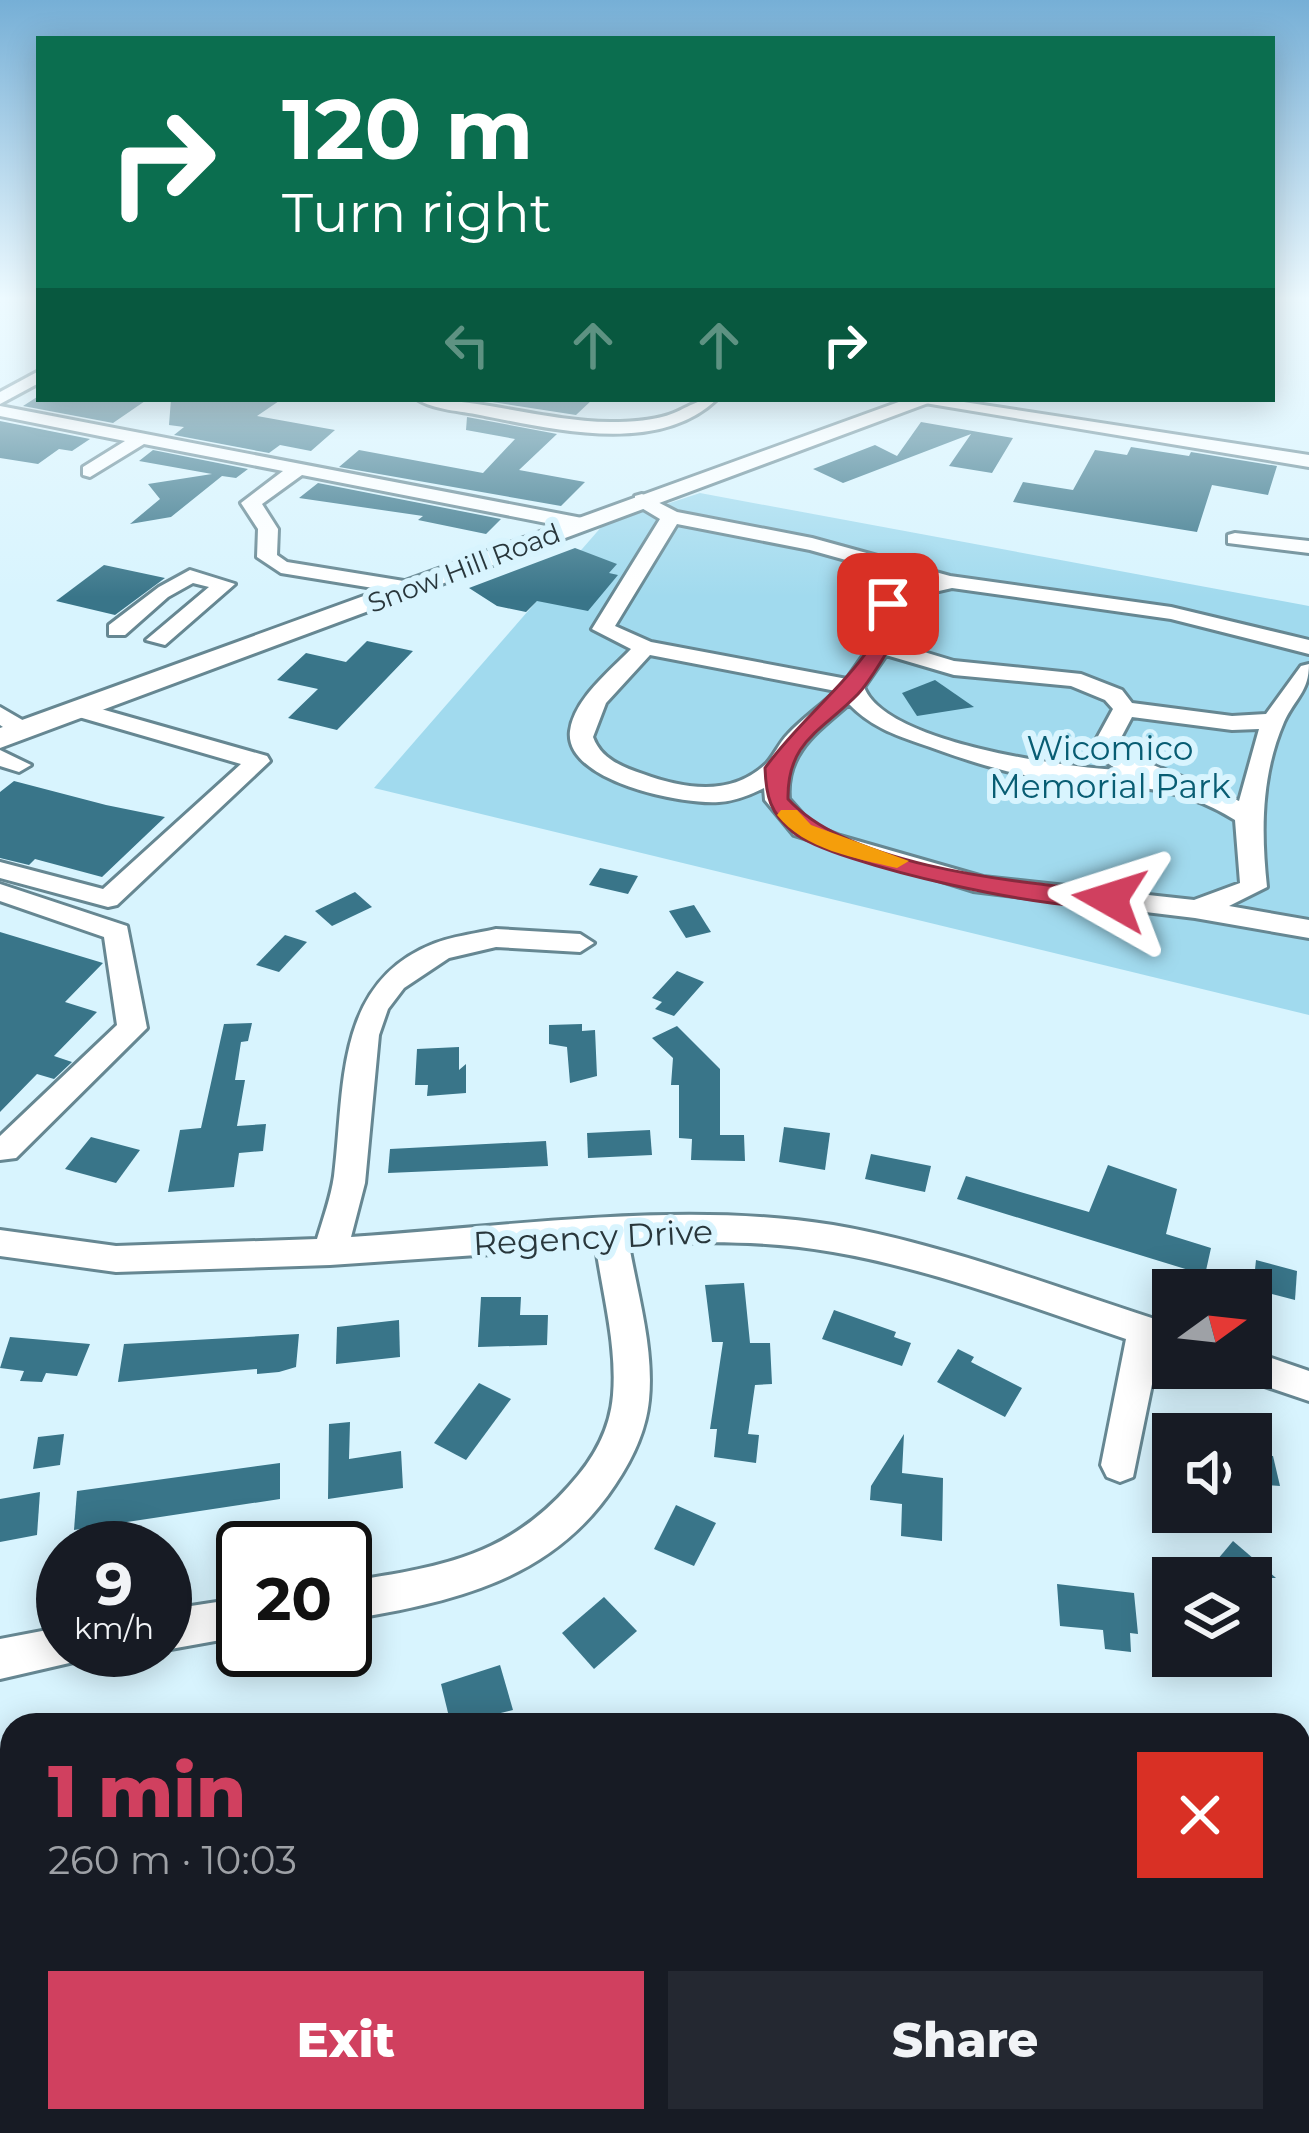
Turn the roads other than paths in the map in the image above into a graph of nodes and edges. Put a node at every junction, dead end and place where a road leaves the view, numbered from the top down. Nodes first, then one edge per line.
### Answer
1 (445, 402) edge
2 (704, 402) edge
3 (914, 402) edge
4 (933, 402) edge
5 (0, 411) edge
6 (142, 438) junction
7 (1309, 460) edge
8 (300, 468) junction
9 (90, 471) dead end
10 (642, 500) junction
11 (671, 517) junction
12 (582, 524) junction
13 (1234, 539) dead end
14 (1309, 547) edge
15 (847, 556) junction
16 (952, 582) junction
17 (410, 588) junction
18 (869, 594) junction
19 (117, 630) dead end
20 (157, 640) dead end
21 (881, 646) junction
22 (1309, 646) edge
23 (645, 647) junction
24 (1309, 671) edge
25 (853, 687) junction
26 (1125, 709) junction
27 (80, 710) junction
28 (1273, 721) junction
29 (8, 728) edge
30 (1100, 764) junction
31 (776, 768) junction
32 (718, 795) junction
33 (1247, 817) junction
34 (803, 830) junction
35 (0, 870) edge
36 (1254, 887) junction
37 (0, 892) edge
38 (1196, 909) junction
39 (1306, 927) edge
40 (580, 943) dead end
41 (0, 1148) edge
42 (611, 1234) junction
43 (0, 1243) edge
44 (330, 1252) junction
45 (1152, 1333) edge
46 (1152, 1358) edge
47 (1272, 1373) edge
48 (1309, 1386) edge
49 (1120, 1465) dead end
50 (372, 1597) edge
51 (36, 1652) edge
52 (0, 1659) edge

1 - 2 street
3 - 10 main road, Snow Hill Road
4 - 7 street
5 - 6 street
6 - 8 street
6 - 9 street
8 - 12 street
8 - 17 street
10 - 11 street
10 - 12 main road, Snow Hill Road
11 - 15 street
11 - 23 street
12 - 17 main road, Snow Hill Road
13 - 14 street
15 - 16 street
15 - 18 street
16 - 18 street
16 - 22 street
17 - 27 main road, Snow Hill Road
18 - 21 street
19 - 20 street
21 - 25 street
21 - 26 street
23 - 25 street
23 - 32 street
24 - 28 street
25 - 30 street
25 - 31 street
26 - 28 street
26 - 30 street
27 - 29 main road, Snow Hill Road
27 - 35 street
28 - 33 street
30 - 33 street
31 - 32 street
31 - 34 street
32 - 34 street
33 - 36 street
34 - 38 street
36 - 38 street
36 - 39 street
37 - 41 street
38 - 39 street
40 - 44 street
42 - 44 street, Regency Drive
42 - 45 street, Regency Drive
42 - 50 street
43 - 44 street, Regency Drive
46 - 49 street
47 - 48 street
51 - 52 street

